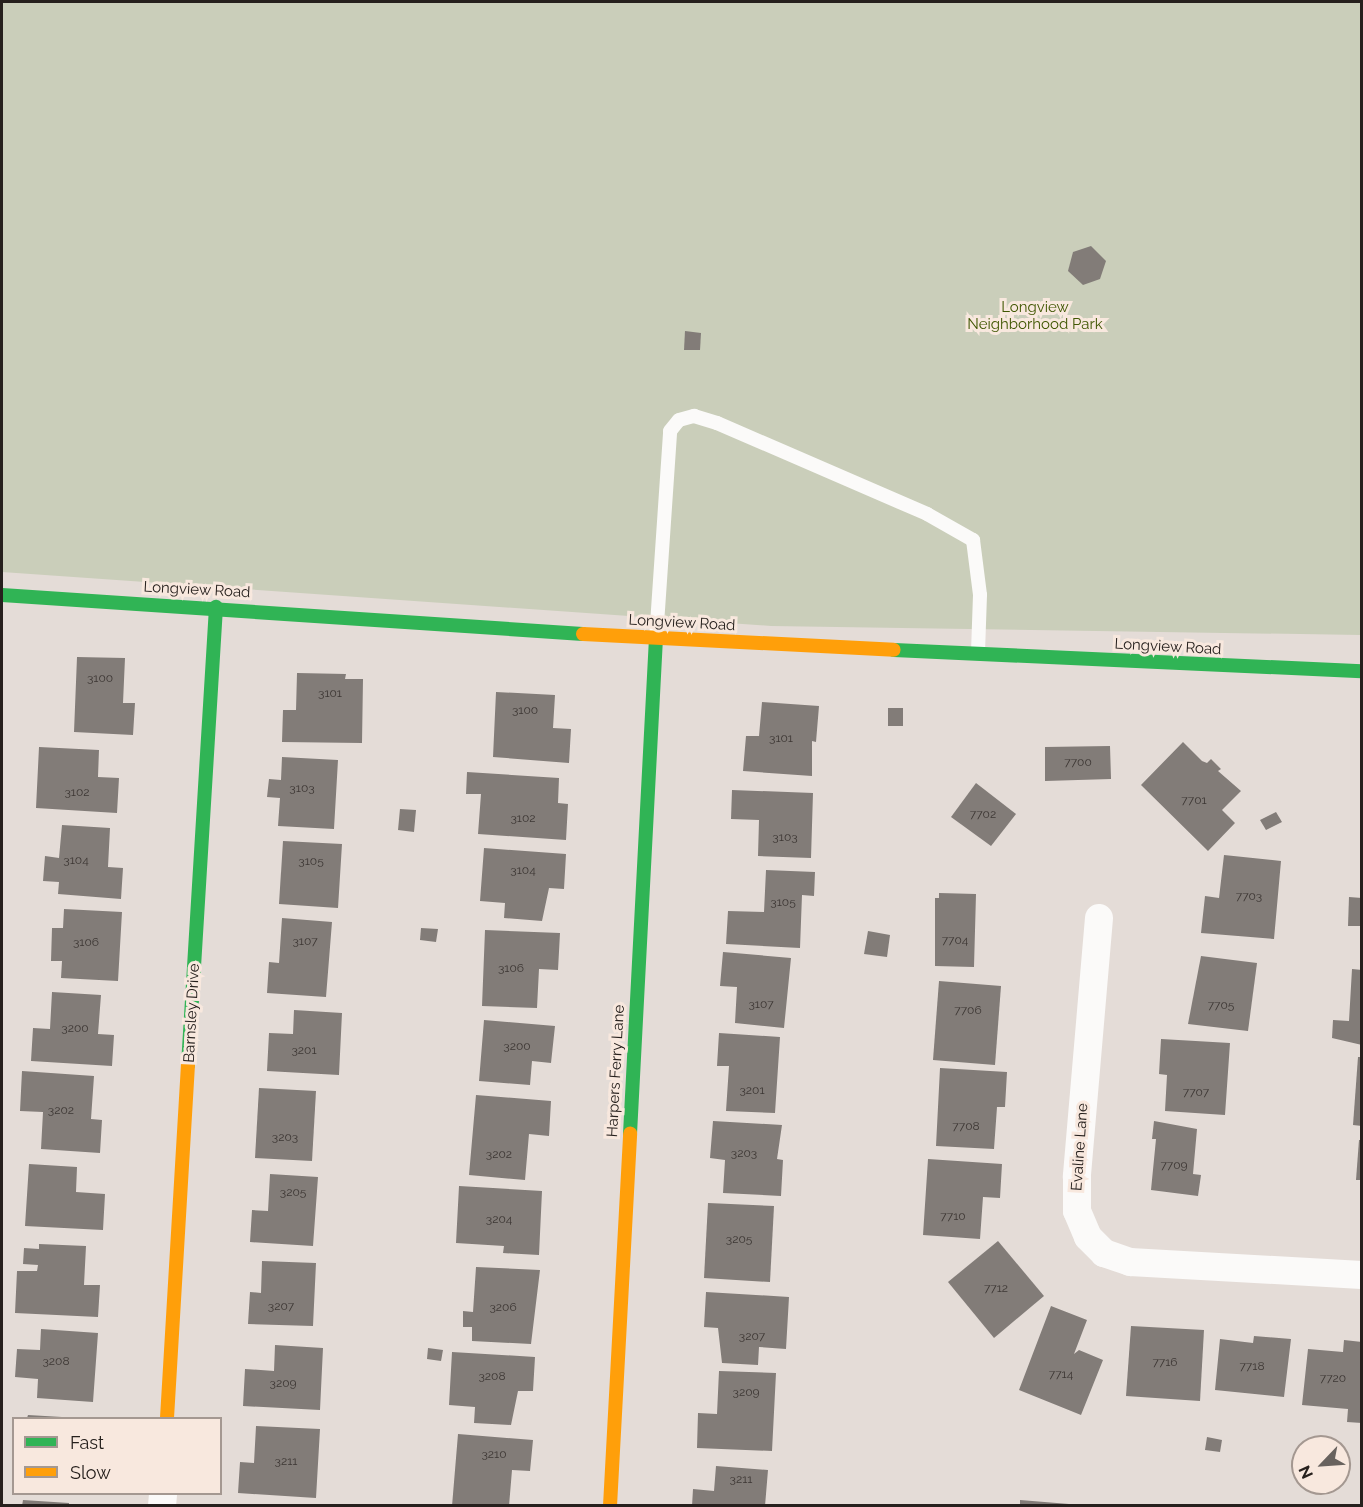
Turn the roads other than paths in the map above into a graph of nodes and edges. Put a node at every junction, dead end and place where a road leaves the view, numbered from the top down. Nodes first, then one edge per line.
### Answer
1 (2, 596) edge
2 (216, 607) junction
3 (656, 639) junction
4 (978, 652) junction
5 (1362, 671) edge
6 (1099, 918) dead end
7 (1362, 1275) edge
8 (167, 1417) edge
9 (610, 1506) edge

1 - 2 street, Longview Road
2 - 3 street, Longview Road
2 - 8 street, Barnsley Drive
3 - 4 street, Longview Road
3 - 4 lane
3 - 9 street, Harpers Ferry Lane
4 - 5 street, Longview Road
6 - 7 street, Evaline Lane

